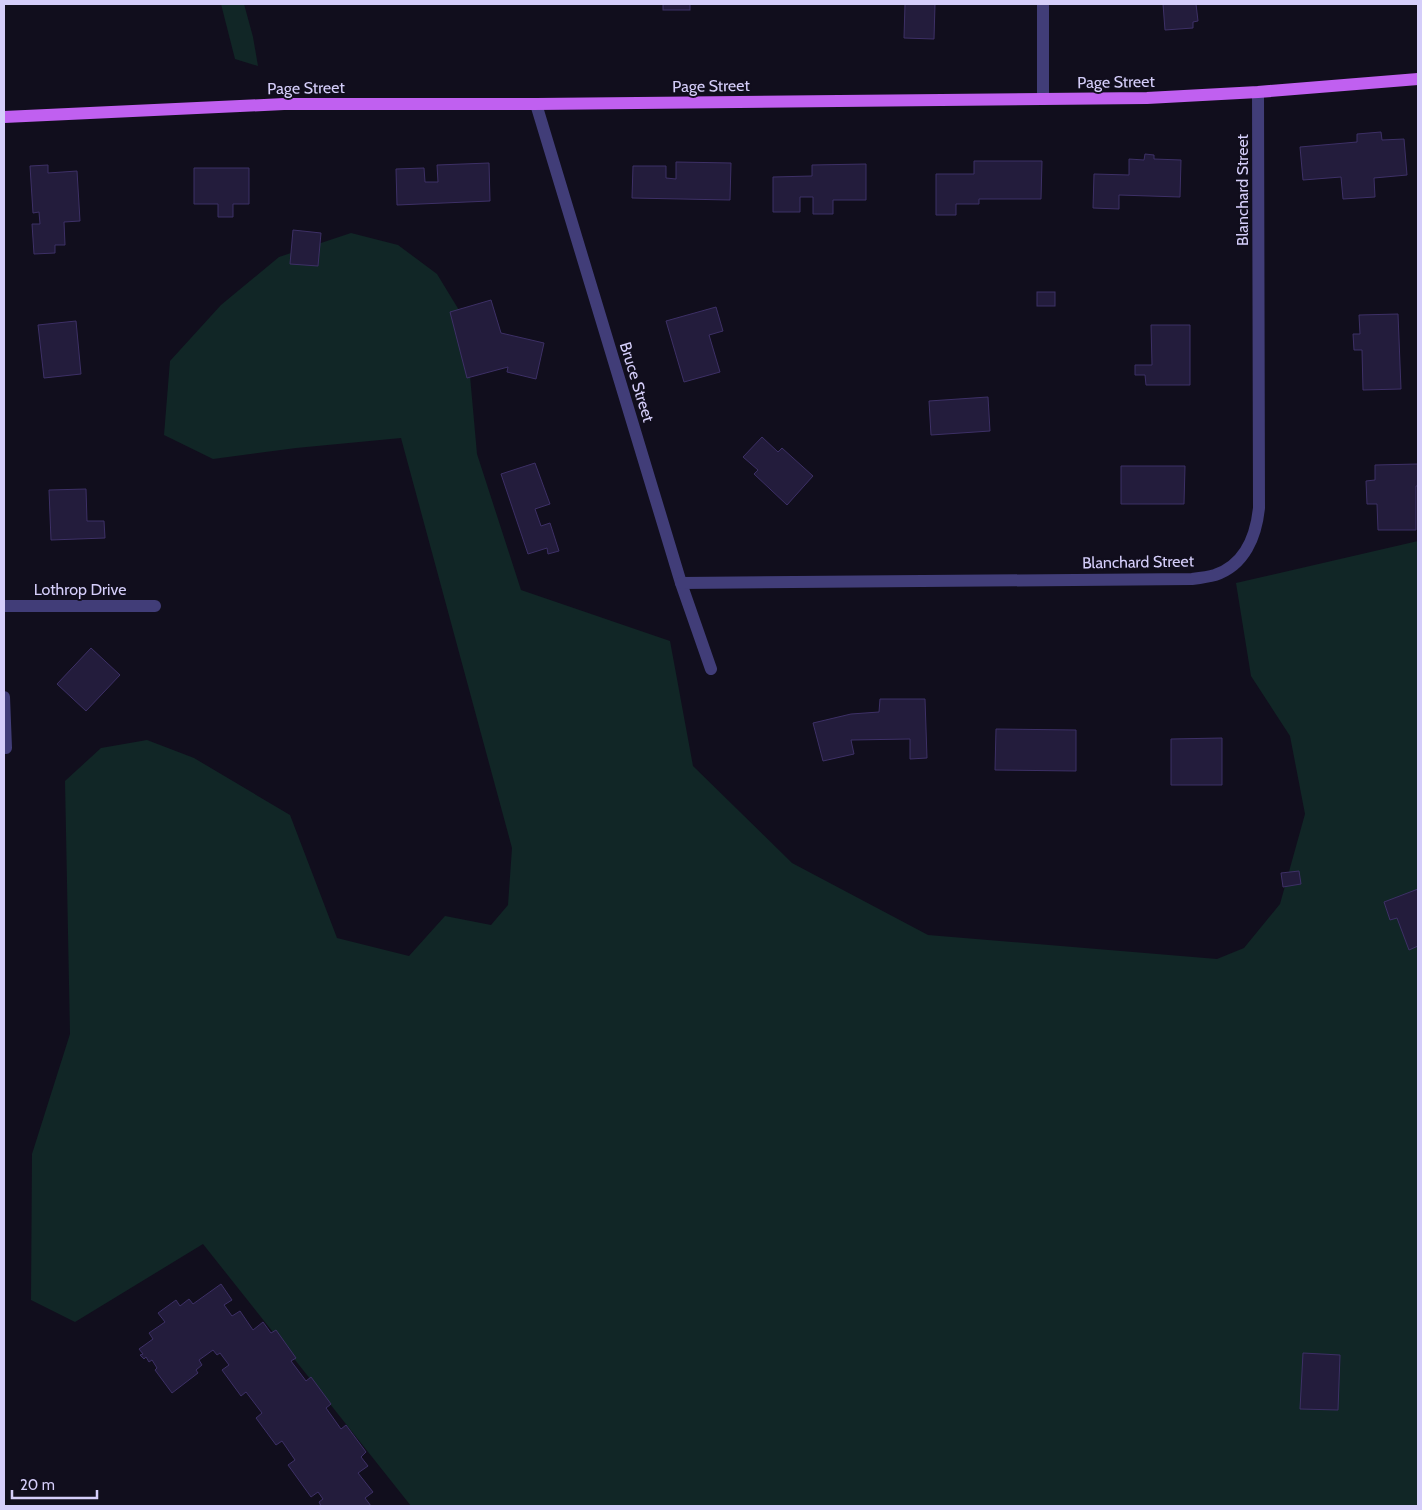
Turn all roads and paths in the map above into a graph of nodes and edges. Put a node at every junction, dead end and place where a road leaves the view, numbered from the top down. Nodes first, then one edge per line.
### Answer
1 (1042, 4) edge
2 (1418, 79) edge
3 (1258, 92) junction
4 (1043, 99) junction
5 (536, 104) junction
6 (4, 117) edge
7 (681, 583) junction
8 (4, 606) edge
9 (155, 606) dead end
10 (711, 669) dead end
11 (4, 696) edge
12 (6, 748) dead end

1 - 4 street
2 - 3 main road, Page Street
3 - 4 main road, Page Street
3 - 7 street, Blanchard Street
4 - 5 main road, Page Street
5 - 6 main road, Page Street
5 - 7 street, Bruce Street
7 - 10 street, Bruce Street
8 - 9 street, Lothrop Drive
11 - 12 street

